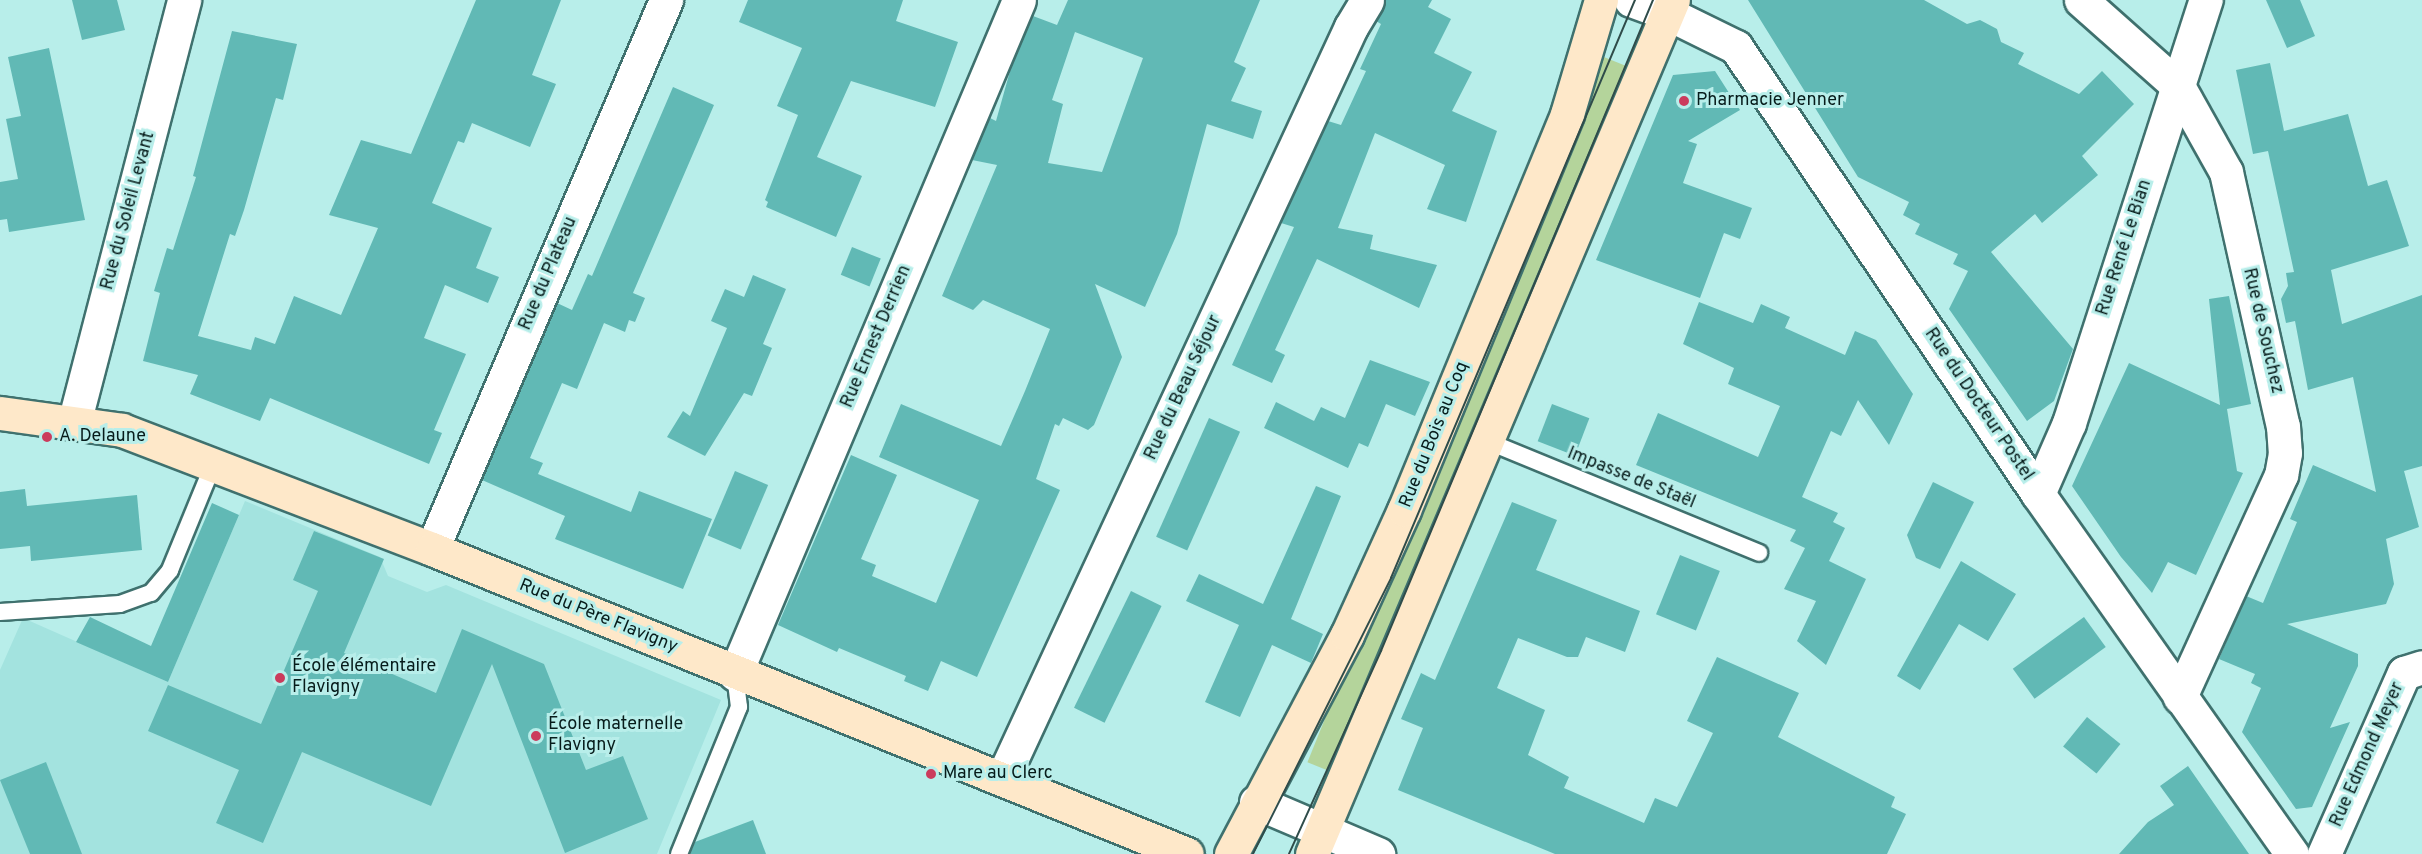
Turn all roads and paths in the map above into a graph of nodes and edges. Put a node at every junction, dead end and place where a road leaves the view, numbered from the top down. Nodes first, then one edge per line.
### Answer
1 (184, 0) edge
2 (666, 0) edge
3 (1019, 0) edge
4 (1367, 0) edge
5 (1601, 0) edge
6 (1631, 0) edge
7 (2081, 0) edge
8 (2206, 0) edge
9 (1671, 7) edge
10 (2178, 86) junction
11 (0, 413) edge
12 (74, 423) junction
13 (1489, 442) junction
14 (213, 465) junction
15 (2038, 494) junction
16 (432, 549) junction
17 (1759, 553) dead end
18 (0, 612) edge
19 (2422, 667) edge
20 (735, 674) junction
21 (2180, 697) junction
22 (1003, 777) junction
23 (1256, 802) junction
24 (1318, 842) edge
25 (679, 854) edge
26 (1187, 854) edge
27 (1231, 854) edge
28 (1377, 854) edge
29 (2292, 854) edge
30 (2324, 854) edge

1 - 12 street, Rue du Soleil Levant
2 - 16 street, Rue du Plateau
3 - 20 street, Rue Ernest Derrien
4 - 22 street, Rue du Beau Séjour
5 - 23 main road, Rue du Bois au Coq
6 - 9 street, Rue du Docteur Postel
7 - 10 street, Rue de Souchez
8 - 10 street, Rue René Le Bian
9 - 13 main road
9 - 15 street, Rue du Docteur Postel
10 - 15 street, Rue René Le Bian
10 - 21 street, Rue de Souchez
11 - 12 main road, Rue du Père Flavigny
12 - 14 main road, Rue du Père Flavigny
13 - 17 lane, Impasse de Staël
13 - 24 main road
14 - 16 main road, Rue du Père Flavigny
14 - 18 lane
15 - 21 street, Rue du Docteur Postel
16 - 20 main road, Rue du Père Flavigny
19 - 30 street, Rue Edmond Meyer
20 - 22 main road, Rue du Père Flavigny
20 - 25 lane
21 - 29 street, Rue du Docteur Postel
22 - 26 main road, Rue du Père Flavigny
23 - 24 street
23 - 27 main road, Rue du Bois au Coq
24 - 28 street

